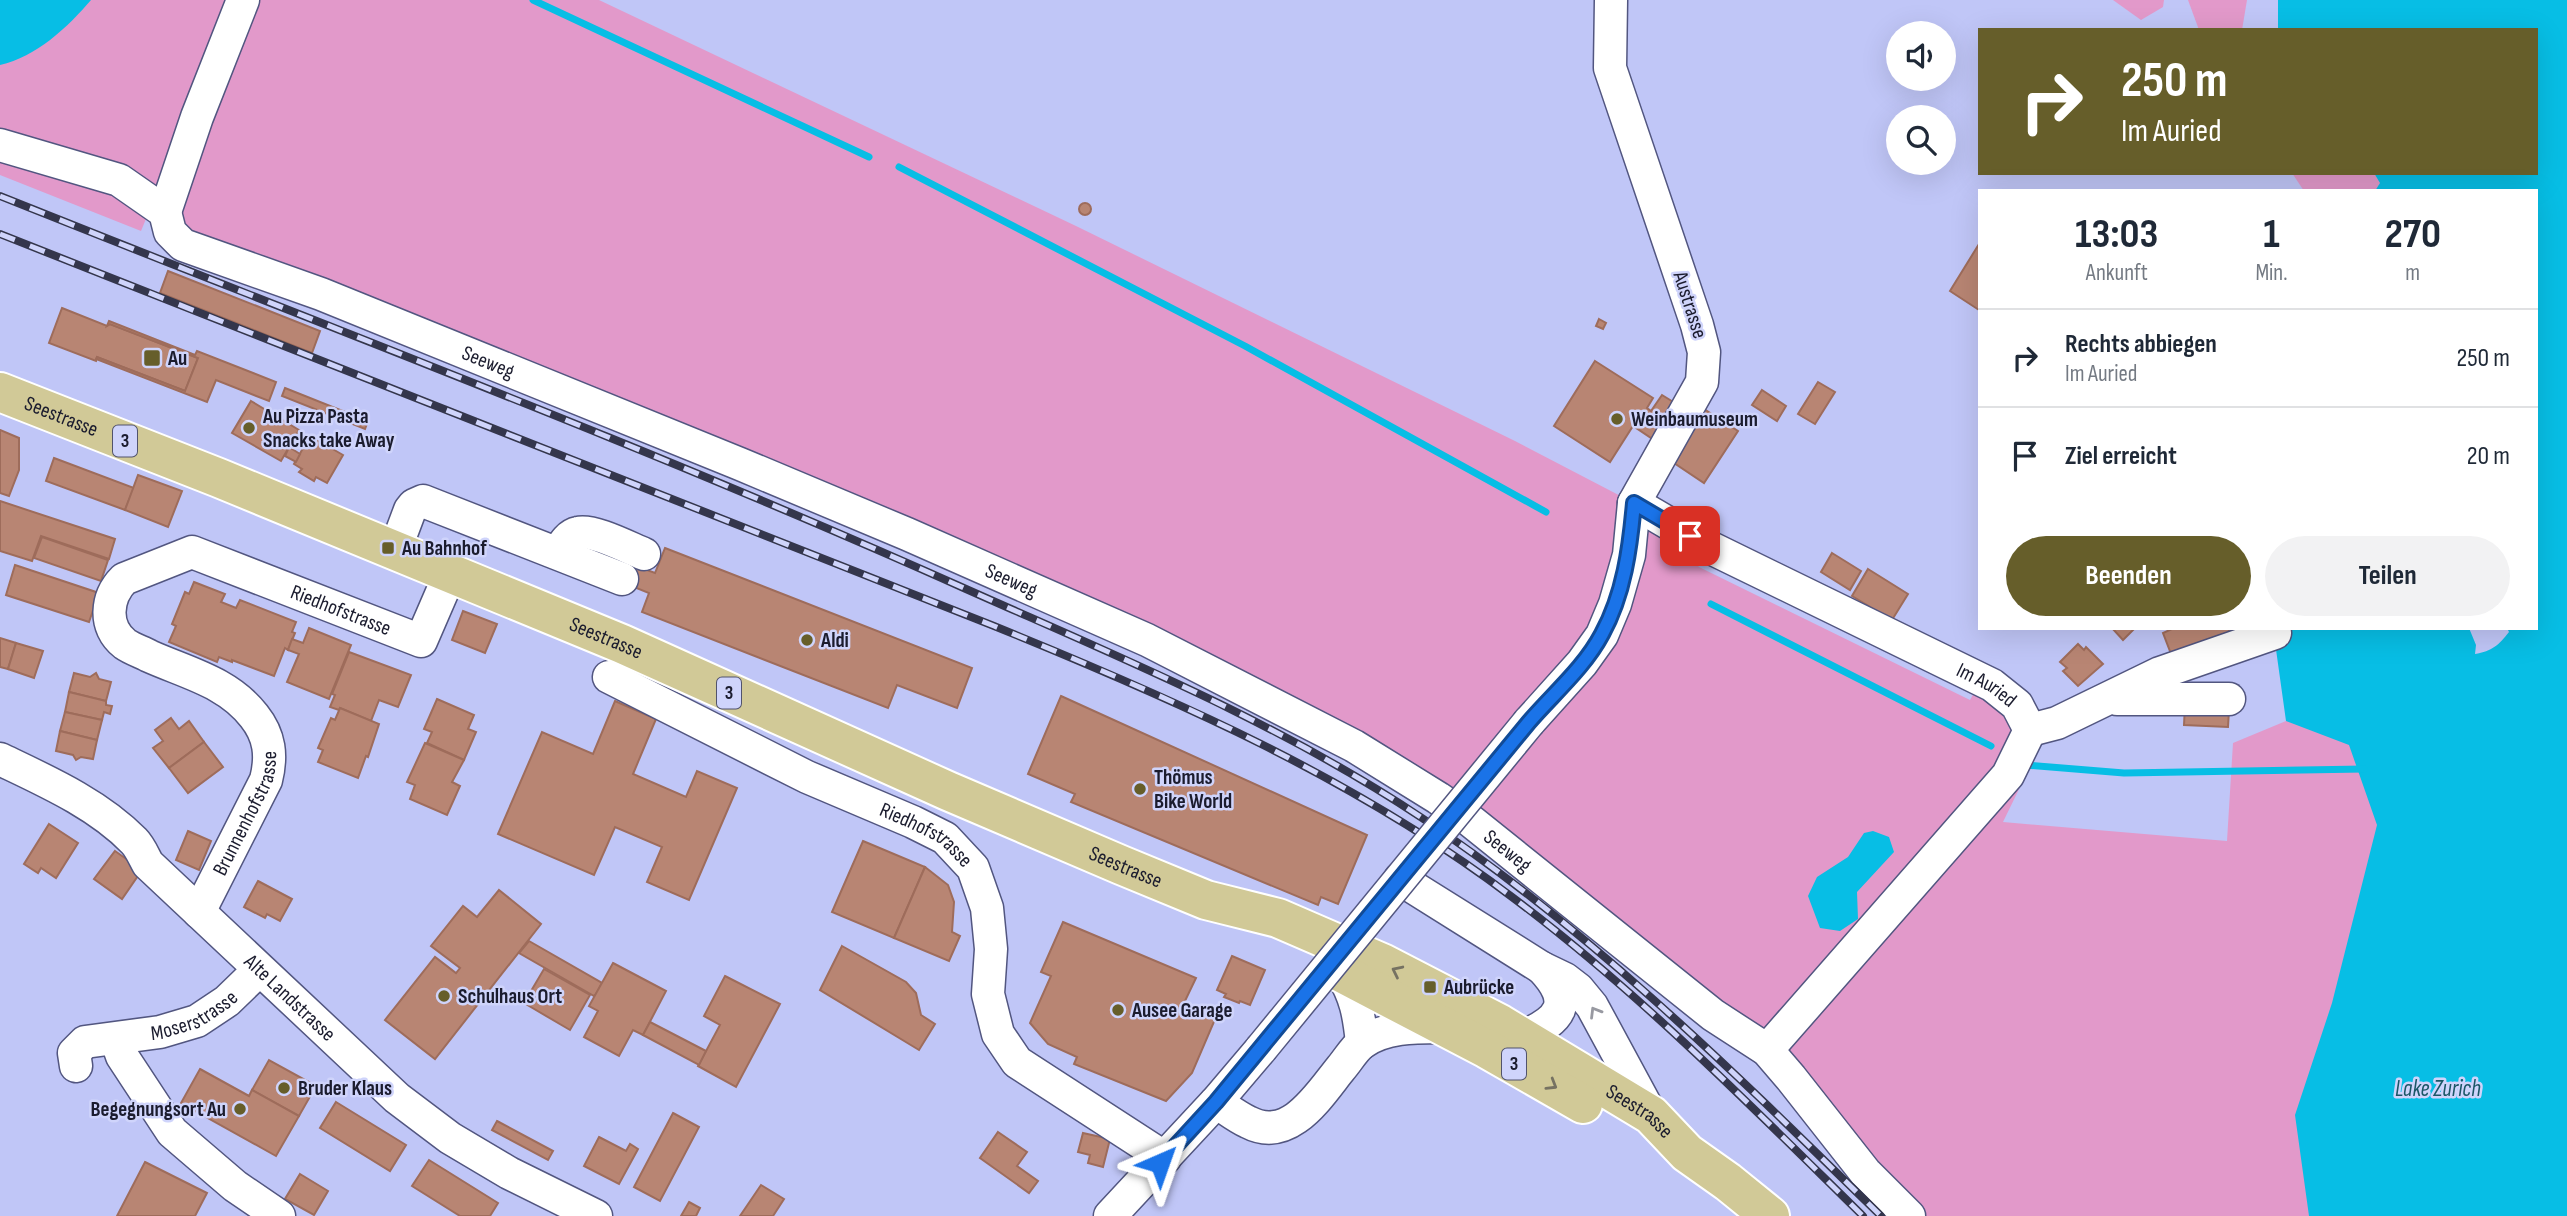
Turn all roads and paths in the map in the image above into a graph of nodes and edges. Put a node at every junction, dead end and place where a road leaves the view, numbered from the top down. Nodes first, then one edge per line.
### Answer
1 (243, 0) edge
2 (1611, 0) edge
3 (0, 145) edge
4 (165, 212) junction
5 (0, 392) edge
6 (1634, 503) junction
7 (395, 550) junction
8 (192, 552) joint
9 (558, 553) junction
10 (644, 554) dead end
11 (450, 574) junction
12 (622, 579) dead end
13 (2275, 633) dead end
14 (609, 677) dead end
15 (2109, 699) junction
16 (2229, 699) dead end
17 (2030, 730) junction
18 (0, 759) edge
19 (1400, 879) junction
20 (1206, 901) junction
21 (199, 912) junction
22 (1542, 968) junction
23 (259, 970) junction
24 (1341, 972) junction
25 (1446, 1027) junction
26 (1522, 1037) junction
27 (116, 1038) junction
28 (1362, 1043) junction
29 (1766, 1050) junction
30 (76, 1066) dead end
31 (1216, 1102) junction
32 (1651, 1115) junction
33 (1687, 1153) junction
34 (1165, 1158) junction
35 (1117, 1214) edge
36 (279, 1216) edge
37 (596, 1216) edge
38 (1770, 1216) edge
39 (1909, 1216) edge

1 - 4 street
2 - 6 street, Austrasse
3 - 4 street, Seeweg
4 - 29 street, Seeweg
5 - 7 main road, Seestrasse / 3
6 - 17 street, Im Auried
6 - 19 street, Austrasse, bridge
7 - 9 street
7 - 11 main road, Seestrasse / 3
8 - 11 street, Riedhofstrasse
8 - 21 street, Brunnenhofstrasse
9 - 10 street
9 - 12 street
11 - 20 main road, Seestrasse / 3
13 - 15 street
14 - 34 street, Riedhofstrasse
15 - 16 street
15 - 17 street
17 - 29 street, Im Auried
18 - 21 street, Alte Landstrasse
19 - 22 street
19 - 31 street, Austrasse, bridge
20 - 24 main road, Seestrasse / 3
26 -> 20 main road, Seestrasse / 3
21 - 23 street, Alte Landstrasse
22 - 26 street
32 -> 22 street
23 - 27 street, Moserstrasse
23 - 37 street, Alte Landstrasse
24 - 25 main road, Seestrasse / 3
24 - 28 street
25 - 28 street
25 -> 33 main road, Seestrasse / 3
26 - 32 main road, Seestrasse / 3
27 - 30 street, Moserstrasse
27 - 36 street
28 - 31 street
29 - 39 street, Seeweg
31 - 34 street, Austrasse
32 - 33 main road, Seestrasse / 3
33 - 38 main road, Seestrasse / 3
34 - 35 street, Austrasse

